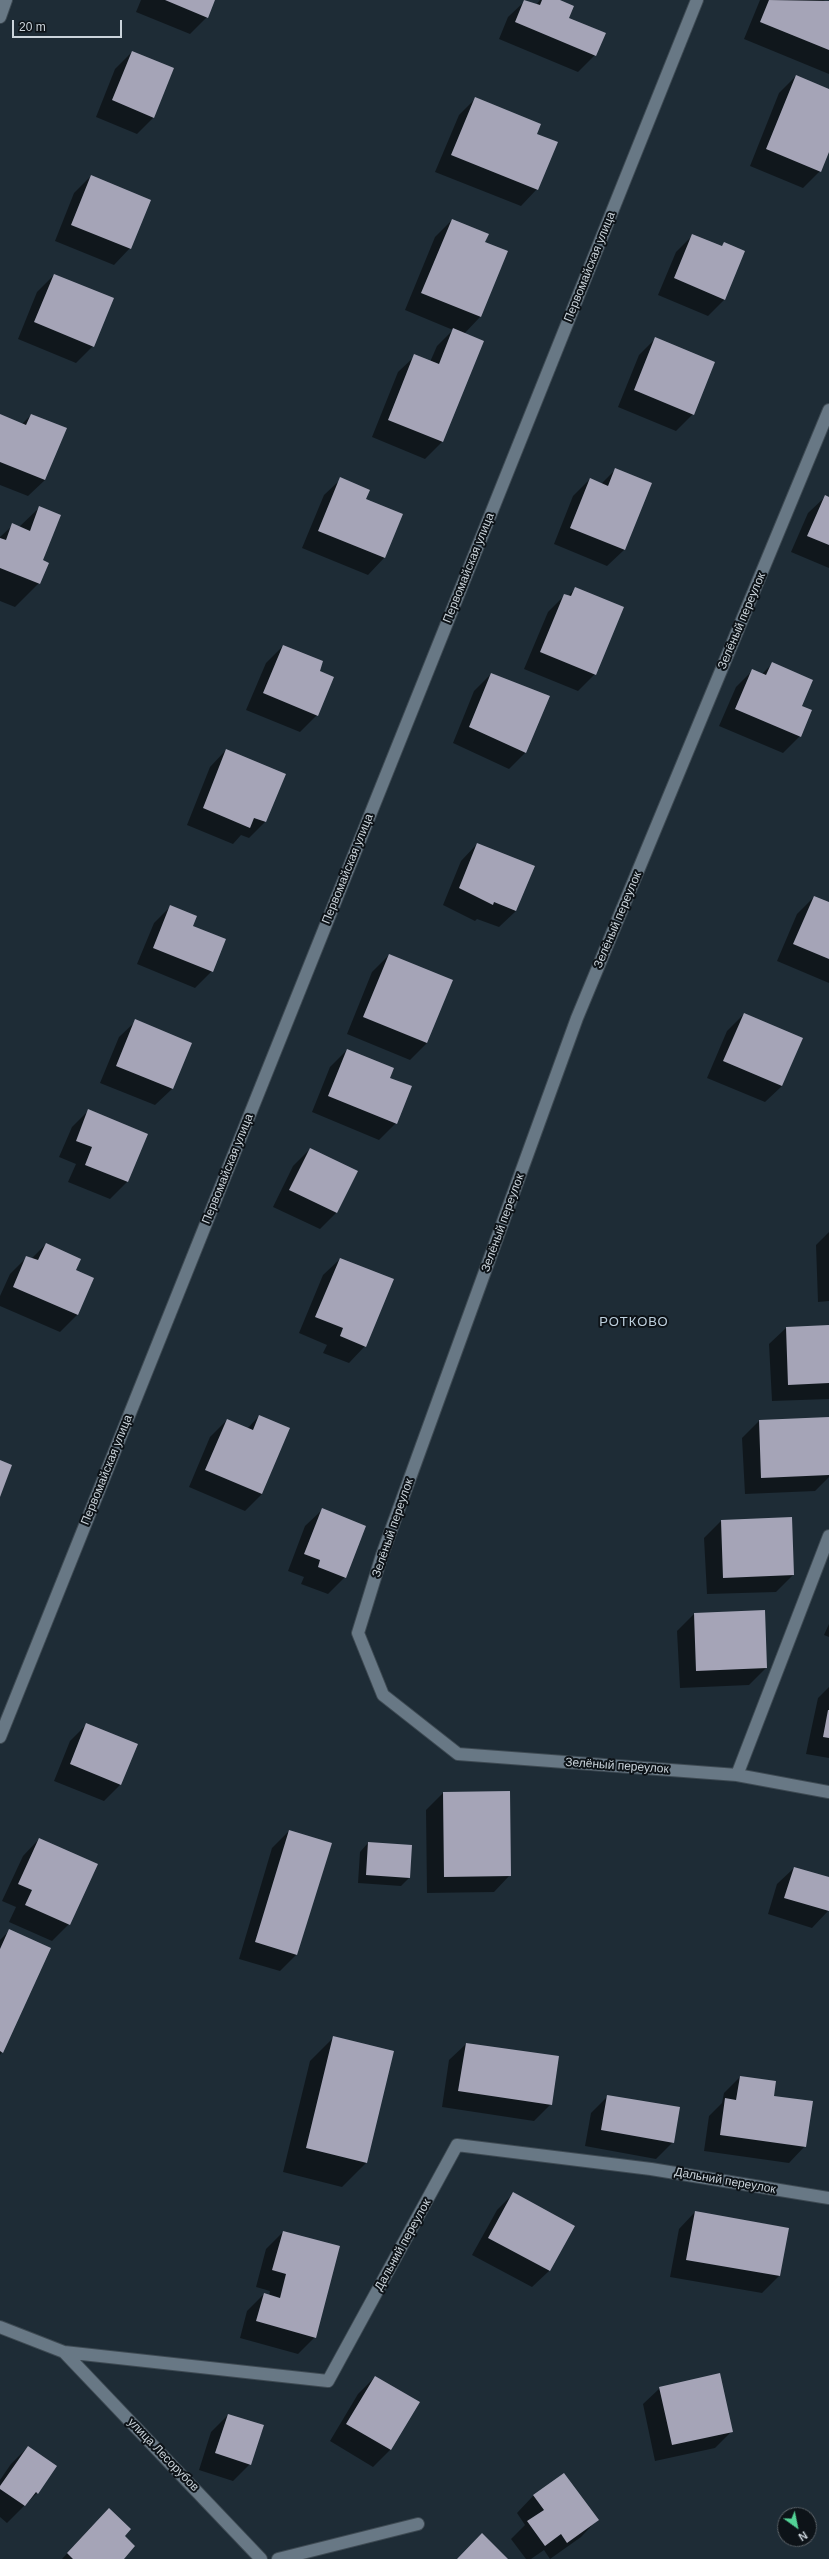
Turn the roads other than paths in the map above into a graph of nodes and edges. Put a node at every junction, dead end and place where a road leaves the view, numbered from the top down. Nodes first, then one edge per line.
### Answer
1 (6, 0) edge
2 (697, 0) edge
3 (0, 17) edge
4 (829, 410) edge
5 (829, 1536) edge
6 (0, 1737) edge
7 (737, 1775) junction
8 (829, 1792) edge
9 (829, 2198) edge
10 (0, 2328) edge
11 (64, 2352) junction
12 (418, 2524) dead end
13 (261, 2559) edge
14 (278, 2559) edge

1 - 3 street
2 - 6 street, Первомайская улица
4 - 7 street, Зелёный переулок
5 - 7 street
7 - 8 street, Зелёный переулок
9 - 11 street, Дальний переулок
10 - 11 street, Дальний переулок
11 - 13 street, улица Лесорубов
12 - 14 street

